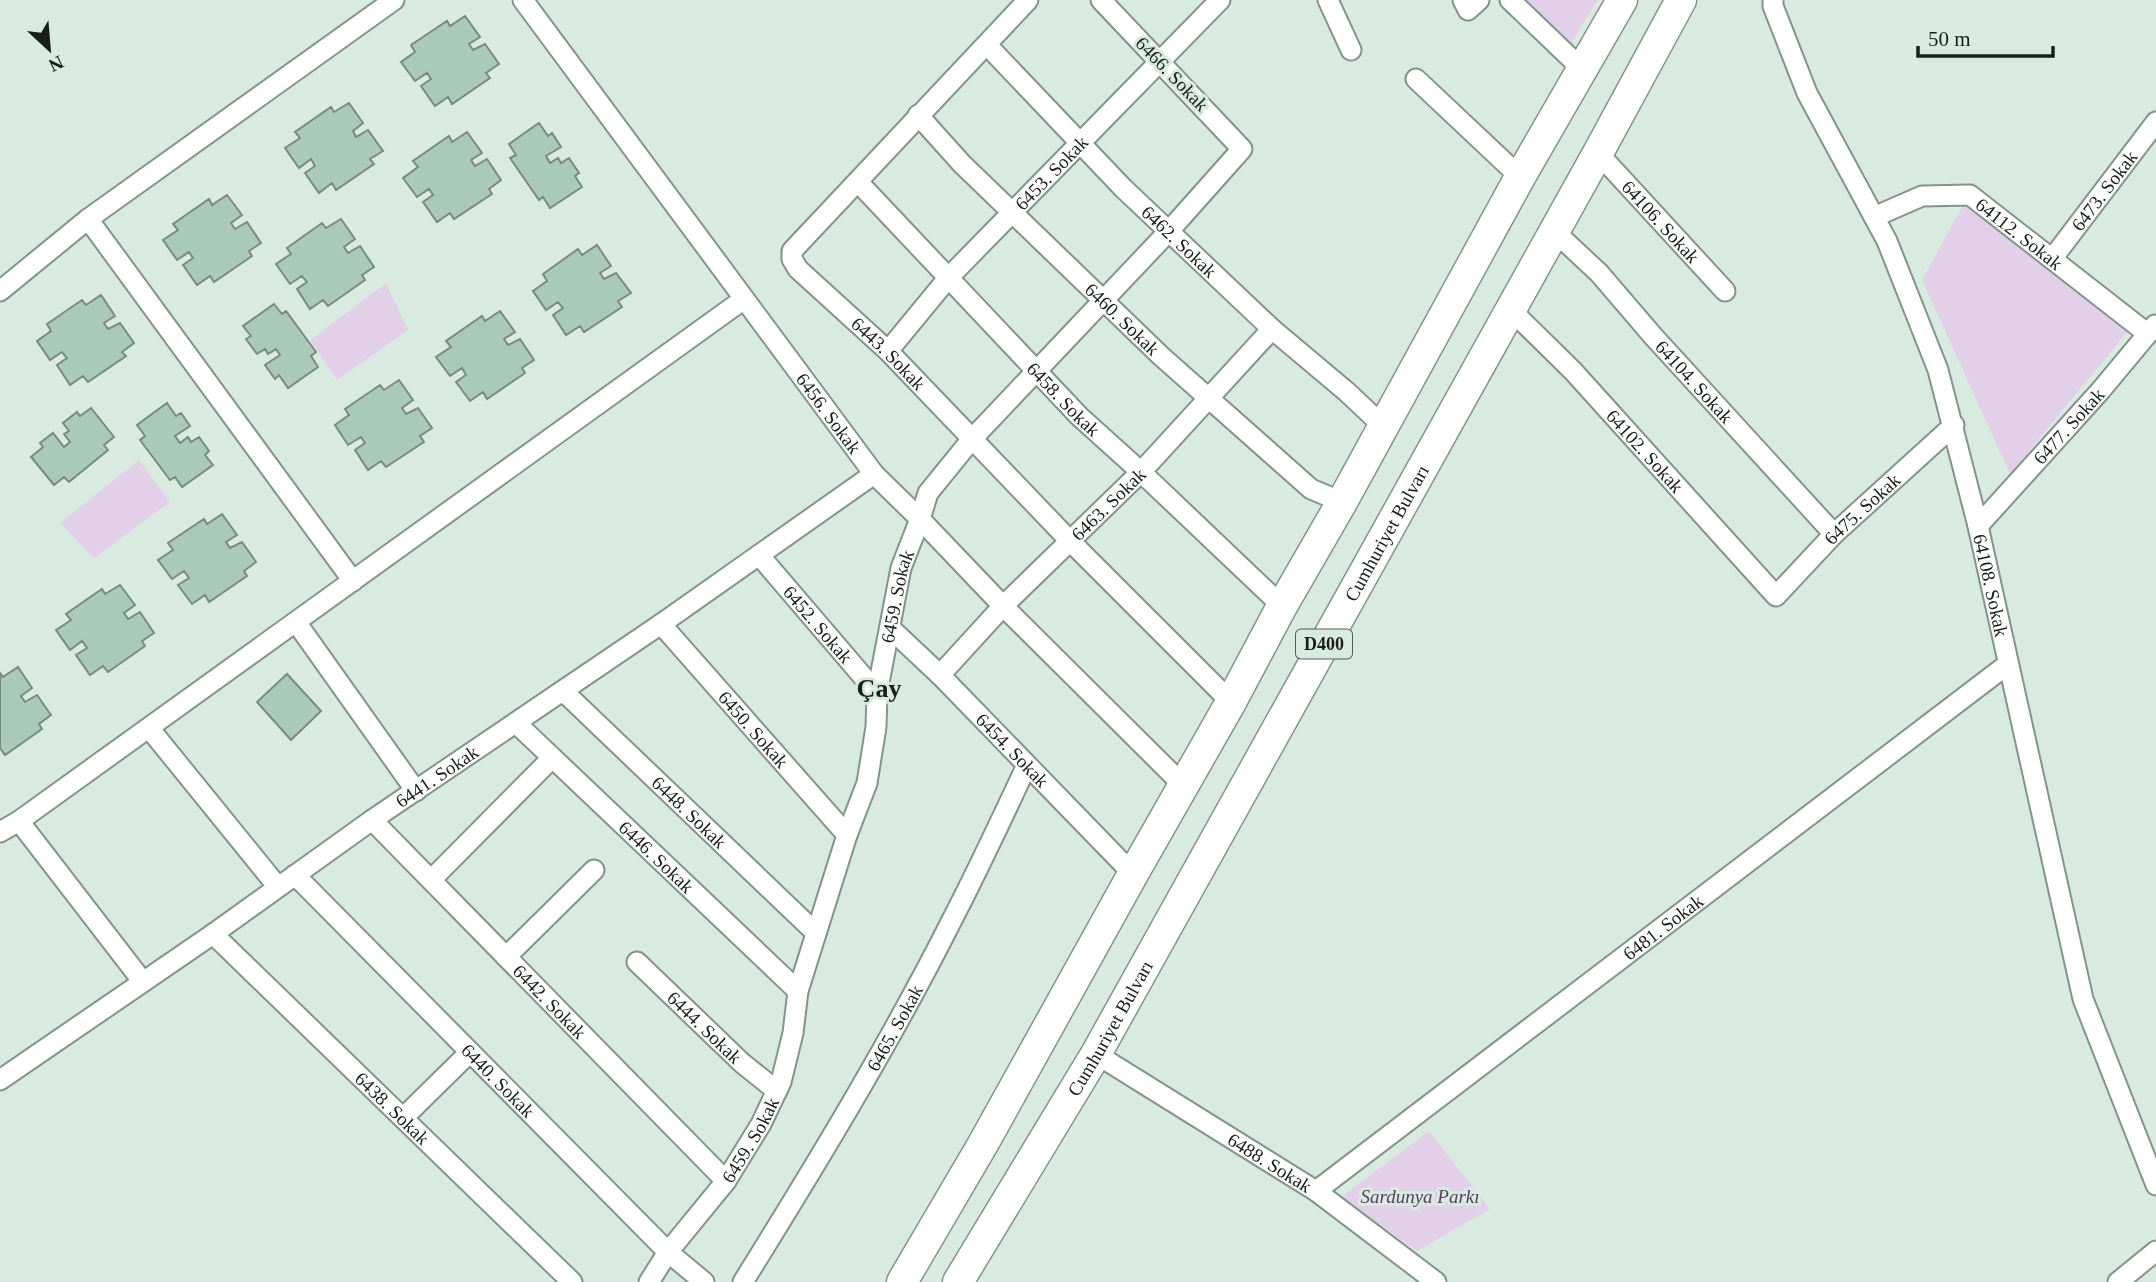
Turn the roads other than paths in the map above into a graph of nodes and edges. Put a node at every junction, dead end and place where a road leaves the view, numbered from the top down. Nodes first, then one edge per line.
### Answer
1 (394, 0) edge
2 (523, 0) edge
3 (1028, 0) edge
4 (1101, 0) edge
5 (1220, 0) edge
6 (1328, 0) edge
7 (1510, 0) edge
8 (1622, 0) edge
9 (1681, 0) edge
10 (1771, 2) edge
11 (987, 45) junction
12 (1351, 50) dead end
13 (1159, 60) junction
14 (1583, 70) junction
15 (1416, 79) dead end
16 (918, 115) junction
17 (2156, 122) edge
18 (1080, 142) junction
19 (1242, 149) joint
20 (1598, 153) junction
21 (1520, 177) junction
22 (858, 182) junction
23 (1012, 211) junction
24 (1874, 217) junction
25 (88, 219) junction
26 (1169, 231) junction
27 (1554, 231) junction
28 (2052, 259) junction
29 (949, 277) junction
30 (0, 291) edge
31 (1725, 291) dead end
32 (744, 299) junction
33 (1103, 300) junction
34 (1510, 309) junction
35 (1272, 329) junction
36 (2152, 329) edge
37 (888, 351) junction
38 (1036, 370) junction
39 (1208, 400) junction
40 (1383, 425) junction
41 (1954, 425) junction
42 (971, 440) junction
43 (1142, 472) junction
44 (874, 474) junction
45 (1342, 502) junction
46 (920, 519) junction
47 (1978, 526) junction
48 (1834, 534) junction
49 (1071, 542) junction
50 (759, 555) junction
51 (352, 581) junction
52 (1776, 597) joint
53 (1003, 606) junction
54 (1282, 606) junction
55 (296, 622) junction
56 (661, 624) junction
57 (890, 628) junction
58 (2008, 664) junction
59 (940, 675) junction
60 (564, 691) junction
61 (877, 693) junction
62 (1231, 702) junction
63 (516, 723) junction
64 (149, 728) junction
65 (552, 758) junction
66 (1027, 765) junction
67 (1183, 785) junction
68 (415, 791) junction
69 (372, 820) junction
70 (19, 821) junction
71 (0, 832) edge
72 (847, 835) junction
73 (594, 870) dead end
74 (1133, 874) junction
75 (295, 875) junction
76 (431, 880) junction
77 (278, 887) junction
78 (816, 933) junction
79 (213, 934) junction
80 (506, 957) junction
81 (637, 962) dead end
82 (143, 982) junction
83 (798, 991) junction
84 (470, 1052) junction
85 (1096, 1054) junction
86 (0, 1080) edge
87 (777, 1091) junction
88 (403, 1118) junction
89 (726, 1181) junction
90 (2156, 1185) edge
91 (1316, 1191) junction
92 (2156, 1251) edge
93 (668, 1252) junction
94 (572, 1282) edge
95 (649, 1282) edge
96 (704, 1282) edge
97 (743, 1282) edge
98 (902, 1282) edge
99 (958, 1282) edge
100 (1436, 1282) edge
101 (2118, 1282) edge

1 - 25 street
2 - 32 street, 6456. Sokak
3 - 11 street, 6443. Sokak
4 - 13 street, 6466. Sokak
5 - 13 street, 6453. Sokak
6 - 12 street
7 - 14 street
8 - 14 highway, D400
9 - 20 highway, Cumhuriyet Bulvarı / D400
10 - 24 street, 64108. Sokak
11 - 16 street, 6443. Sokak
11 - 18 street, 6462. Sokak
13 - 18 street, 6453. Sokak
13 - 19 street, 6466. Sokak
14 - 21 highway, D400
15 - 21 street
16 - 22 street, 6443. Sokak
16 - 23 street, 6460. Sokak
17 - 28 street, 6473. Sokak
18 - 23 street, 6453. Sokak
18 - 26 street, 6462. Sokak
19 - 26 street, 6459. Sokak
20 - 27 highway, Cumhuriyet Bulvarı / D400
20 - 31 street, 64106. Sokak
21 - 40 highway, D400
22 - 29 street, 6458. Sokak
22 - 37 street, 6443. Sokak
23 - 29 street, 6453. Sokak
23 - 33 street, 6460. Sokak
24 - 28 street, 64112. Sokak
24 - 41 street, 64108. Sokak
25 - 30 street
25 - 51 street
26 - 33 street, 6459. Sokak
26 - 35 street, 6462. Sokak
27 - 34 highway, Cumhuriyet Bulvarı / D400
27 - 48 street, 64104. Sokak
28 - 36 street, 64112. Sokak
29 - 37 street, 6453. Sokak
29 - 38 street, 6458. Sokak
32 - 44 street, 6456. Sokak
32 - 51 street
33 - 38 street, 6459. Sokak
33 - 39 street, 6460. Sokak
34 - 52 street, 64102. Sokak
34 - 85 highway, Cumhuriyet Bulvarı / D400
35 - 39 street, 6463. Sokak
35 - 40 street, 6462. Sokak
36 - 47 street, 6477. Sokak
37 - 42 street, 6443. Sokak
38 - 42 street, 6459. Sokak
38 - 43 street, 6458. Sokak
39 - 43 street, 6463. Sokak
39 - 45 street, 6460. Sokak
40 - 45 highway, D400
41 - 47 street, 64108. Sokak
41 - 48 street, 6475. Sokak
42 - 46 street, 6459. Sokak
42 - 49 street, 6443. Sokak
43 - 49 street, 6463. Sokak
43 - 54 street, 6458. Sokak
44 - 46 street, 6456. Sokak
44 - 50 street, 6441. Sokak
45 - 54 highway, D400
46 - 53 street, 6456. Sokak
46 - 57 street, 6459. Sokak
47 - 58 street, 64108. Sokak
48 - 52 street, 6475. Sokak
49 - 53 street, 6463. Sokak
49 - 62 street, 6443. Sokak
50 - 56 street, 6441. Sokak
50 - 61 street, 6452. Sokak
51 - 55 street
53 - 59 street, 6463. Sokak
53 - 67 street, 6456. Sokak
54 - 62 highway, D400
55 - 64 street
55 - 68 street
56 - 60 street, 6441. Sokak
56 - 72 street, 6450. Sokak
57 - 59 street, 6454. Sokak
57 - 61 street, 6459. Sokak
58 - 90 street, 64108. Sokak
58 - 91 street, 6481. Sokak
59 - 66 street, 6454. Sokak
60 - 63 street, 6441. Sokak
60 - 78 street, 6448. Sokak
61 - 72 street, 6459. Sokak
62 - 67 highway, D400
63 - 65 street, 6446. Sokak
63 - 68 street, 6441. Sokak
64 - 70 street
64 - 77 street
65 - 76 street
65 - 83 street, 6446. Sokak
66 - 74 street, 6454. Sokak
66 - 97 street, 6465. Sokak
67 - 74 highway, D400
68 - 69 street, 6441. Sokak
69 - 75 street, 6441. Sokak
69 - 76 street, 6442. Sokak
70 - 71 street
70 - 82 street
72 - 78 street, 6459. Sokak
73 - 80 street
74 - 98 highway, D400
75 - 77 street, 6441. Sokak
75 - 84 street, 6440. Sokak
76 - 80 street, 6442. Sokak
77 - 79 street, 6441. Sokak
78 - 83 street, 6459. Sokak
79 - 82 street, 6441. Sokak
79 - 88 street, 6438. Sokak
80 - 89 street, 6442. Sokak
81 - 87 street, 6444. Sokak
82 - 86 street, 6441. Sokak
83 - 87 street, 6459. Sokak
84 - 88 street
84 - 93 street, 6440. Sokak
85 - 91 street, 6488. Sokak
85 - 99 highway, Cumhuriyet Bulvarı / D400
87 - 89 street, 6459. Sokak
88 - 94 street, 6438. Sokak
89 - 93 street, 6459. Sokak
91 - 100 street, 6488. Sokak
92 - 101 street
93 - 95 street, 6459. Sokak
93 - 96 street, 6440. Sokak

